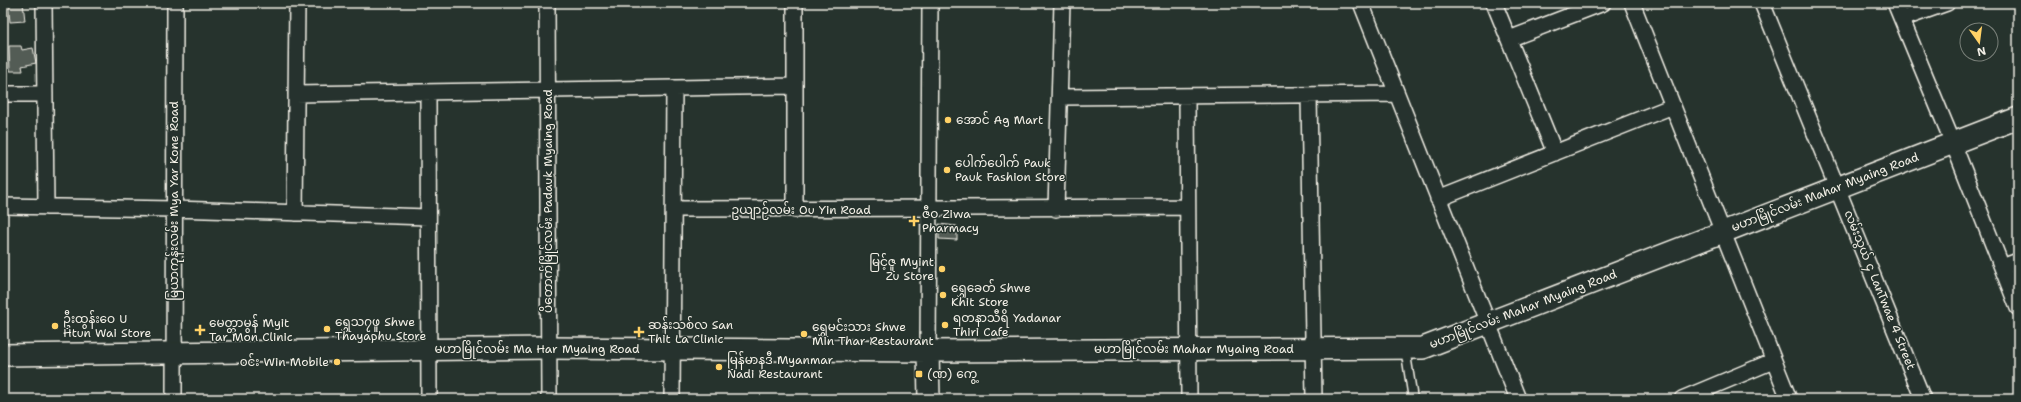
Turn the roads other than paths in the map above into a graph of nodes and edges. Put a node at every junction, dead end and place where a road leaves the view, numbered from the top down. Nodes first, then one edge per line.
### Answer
1 (44, 3) edge
2 (175, 3) edge
3 (297, 3) edge
4 (547, 3) edge
5 (794, 3) edge
6 (930, 3) edge
7 (1062, 3) edge
8 (1362, 3) edge
9 (1494, 3) edge
10 (1603, 3) edge
11 (1632, 3) edge
12 (1762, 3) edge
13 (1896, 3) edge
14 (1947, 3) edge
15 (1902, 19) junction
16 (1509, 39) junction
17 (795, 86) junction
18 (674, 88) junction
19 (548, 90) junction
20 (428, 92) junction
21 (3, 94) edge
22 (45, 94) junction
23 (296, 94) junction
24 (1397, 94) junction
25 (1308, 96) junction
26 (1187, 97) junction
27 (1060, 98) junction
28 (1673, 106) junction
29 (2018, 118) edge
30 (1953, 143) junction
31 (1555, 153) junction
32 (1839, 187) junction
33 (1438, 199) junction
34 (3, 206) edge
35 (46, 207) junction
36 (1188, 207) junction
37 (1056, 208) junction
38 (174, 209) junction
39 (674, 209) junction
40 (795, 210) junction
41 (929, 210) junction
42 (295, 213) junction
43 (428, 217) junction
44 (1723, 232) junction
45 (2018, 261) edge
46 (2002, 267) junction
47 (2018, 308) edge
48 (1488, 323) junction
49 (548, 348) junction
50 (673, 348) junction
51 (1188, 348) junction
52 (1314, 348) junction
53 (1405, 348) junction
54 (428, 350) junction
55 (928, 350) junction
56 (174, 352) junction
57 (3, 355) edge
58 (1772, 361) junction
59 (174, 399) edge
60 (429, 399) edge
61 (549, 399) edge
62 (672, 399) edge
63 (930, 399) edge
64 (1188, 399) edge
65 (1314, 399) edge
66 (1413, 399) edge
67 (1518, 399) edge
68 (1682, 399) edge
69 (1789, 399) edge
70 (1923, 399) edge

1 - 22 street
2 - 38 street, မြယာကုန်းလမ်း Mya Yar Kone Road
3 - 23 street
4 - 19 street, ပိတောက်မြိုင်လမ်း Padauk Myaing Road
5 - 17 street
6 - 41 street
7 - 27 street
8 - 24 street
9 - 16 street
10 - 16 street
11 - 28 street
12 - 32 street, လမ်းသွယ် ၄ LanTwae 4 Street
13 - 15 street
14 - 15 street
15 - 30 street
16 - 31 street
17 - 18 street
17 - 40 street
18 - 19 street
18 - 39 street
19 - 20 street
19 - 49 street, ပိတောက်မြိုင်လမ်း Padauk Myaing Road
20 - 23 street
20 - 43 street
21 - 22 street
22 - 35 street
23 - 42 street
24 - 25 street
24 - 33 street
25 - 26 street
25 - 52 street
26 - 27 street
26 - 36 street
27 - 37 street
28 - 31 street
28 - 44 street
29 - 30 street, မဟာမြိုင်လမ်း Mahar Myaing Road
30 - 32 street, မဟာမြိုင်လမ်း Mahar Myaing Road
30 - 46 street
31 - 33 street
32 - 44 street, မဟာမြိုင်လမ်း Mahar Myaing Road
32 - 70 street, လမ်းသွယ် ၄ LanTwae 4 Street
33 - 48 street
34 - 35 street
35 - 38 street
36 - 37 street, ဥယျာဉ်လမ်း Ou Yin Road
36 - 51 street
37 - 41 street, ဥယျာဉ်လမ်း Ou Yin Road
38 - 42 street
38 - 56 street, မြယာကုန်းလမ်း Mya Yar Kone Road
39 - 40 street, ဥယျာဉ်လမ်း Ou Yin Road
39 - 50 street
40 - 41 street, ဥယျာဉ်လမ်း Ou Yin Road
41 - 55 street
42 - 43 street
43 - 54 street
44 - 48 street, မဟာမြိုင်လမ်း Mahar Myaing Road
44 - 58 street
45 - 46 street
46 - 47 street
48 - 53 street, မဟာမြိုင်လမ်း Mahar Myaing Road
48 - 67 street
49 - 50 street, မဟာမြိုင်လမ်း Ma Har Myaing Road
49 - 54 street, မဟာမြိုင်လမ်း Ma Har Myaing Road
49 - 61 street, ပိတောက်မြိုင်လမ်း Padauk Myaing Road
50 - 55 street, မဟာမြိုင်လမ်း Ma Har Myaing Road
50 - 62 street
51 - 52 street, မဟာမြိုင်လမ်း Mahar Myaing Road
51 - 55 street, မဟာမြိုင်လမ်း Mahar Myaing Road
51 - 64 street
52 - 53 street, မဟာမြိုင်လမ်း Mahar Myaing Road
52 - 65 street
53 - 66 lane
54 - 56 street, မဟာမြိုင်လမ်း Ma Har Myaing Road
54 - 60 street
55 - 63 street
56 - 57 street, မဟာမြိုင်လမ်း Ma Har Myaing Road
56 - 59 street, မြယာကုန်းလမ်း Mya Yar Kone Road
58 - 68 street
58 - 69 street

